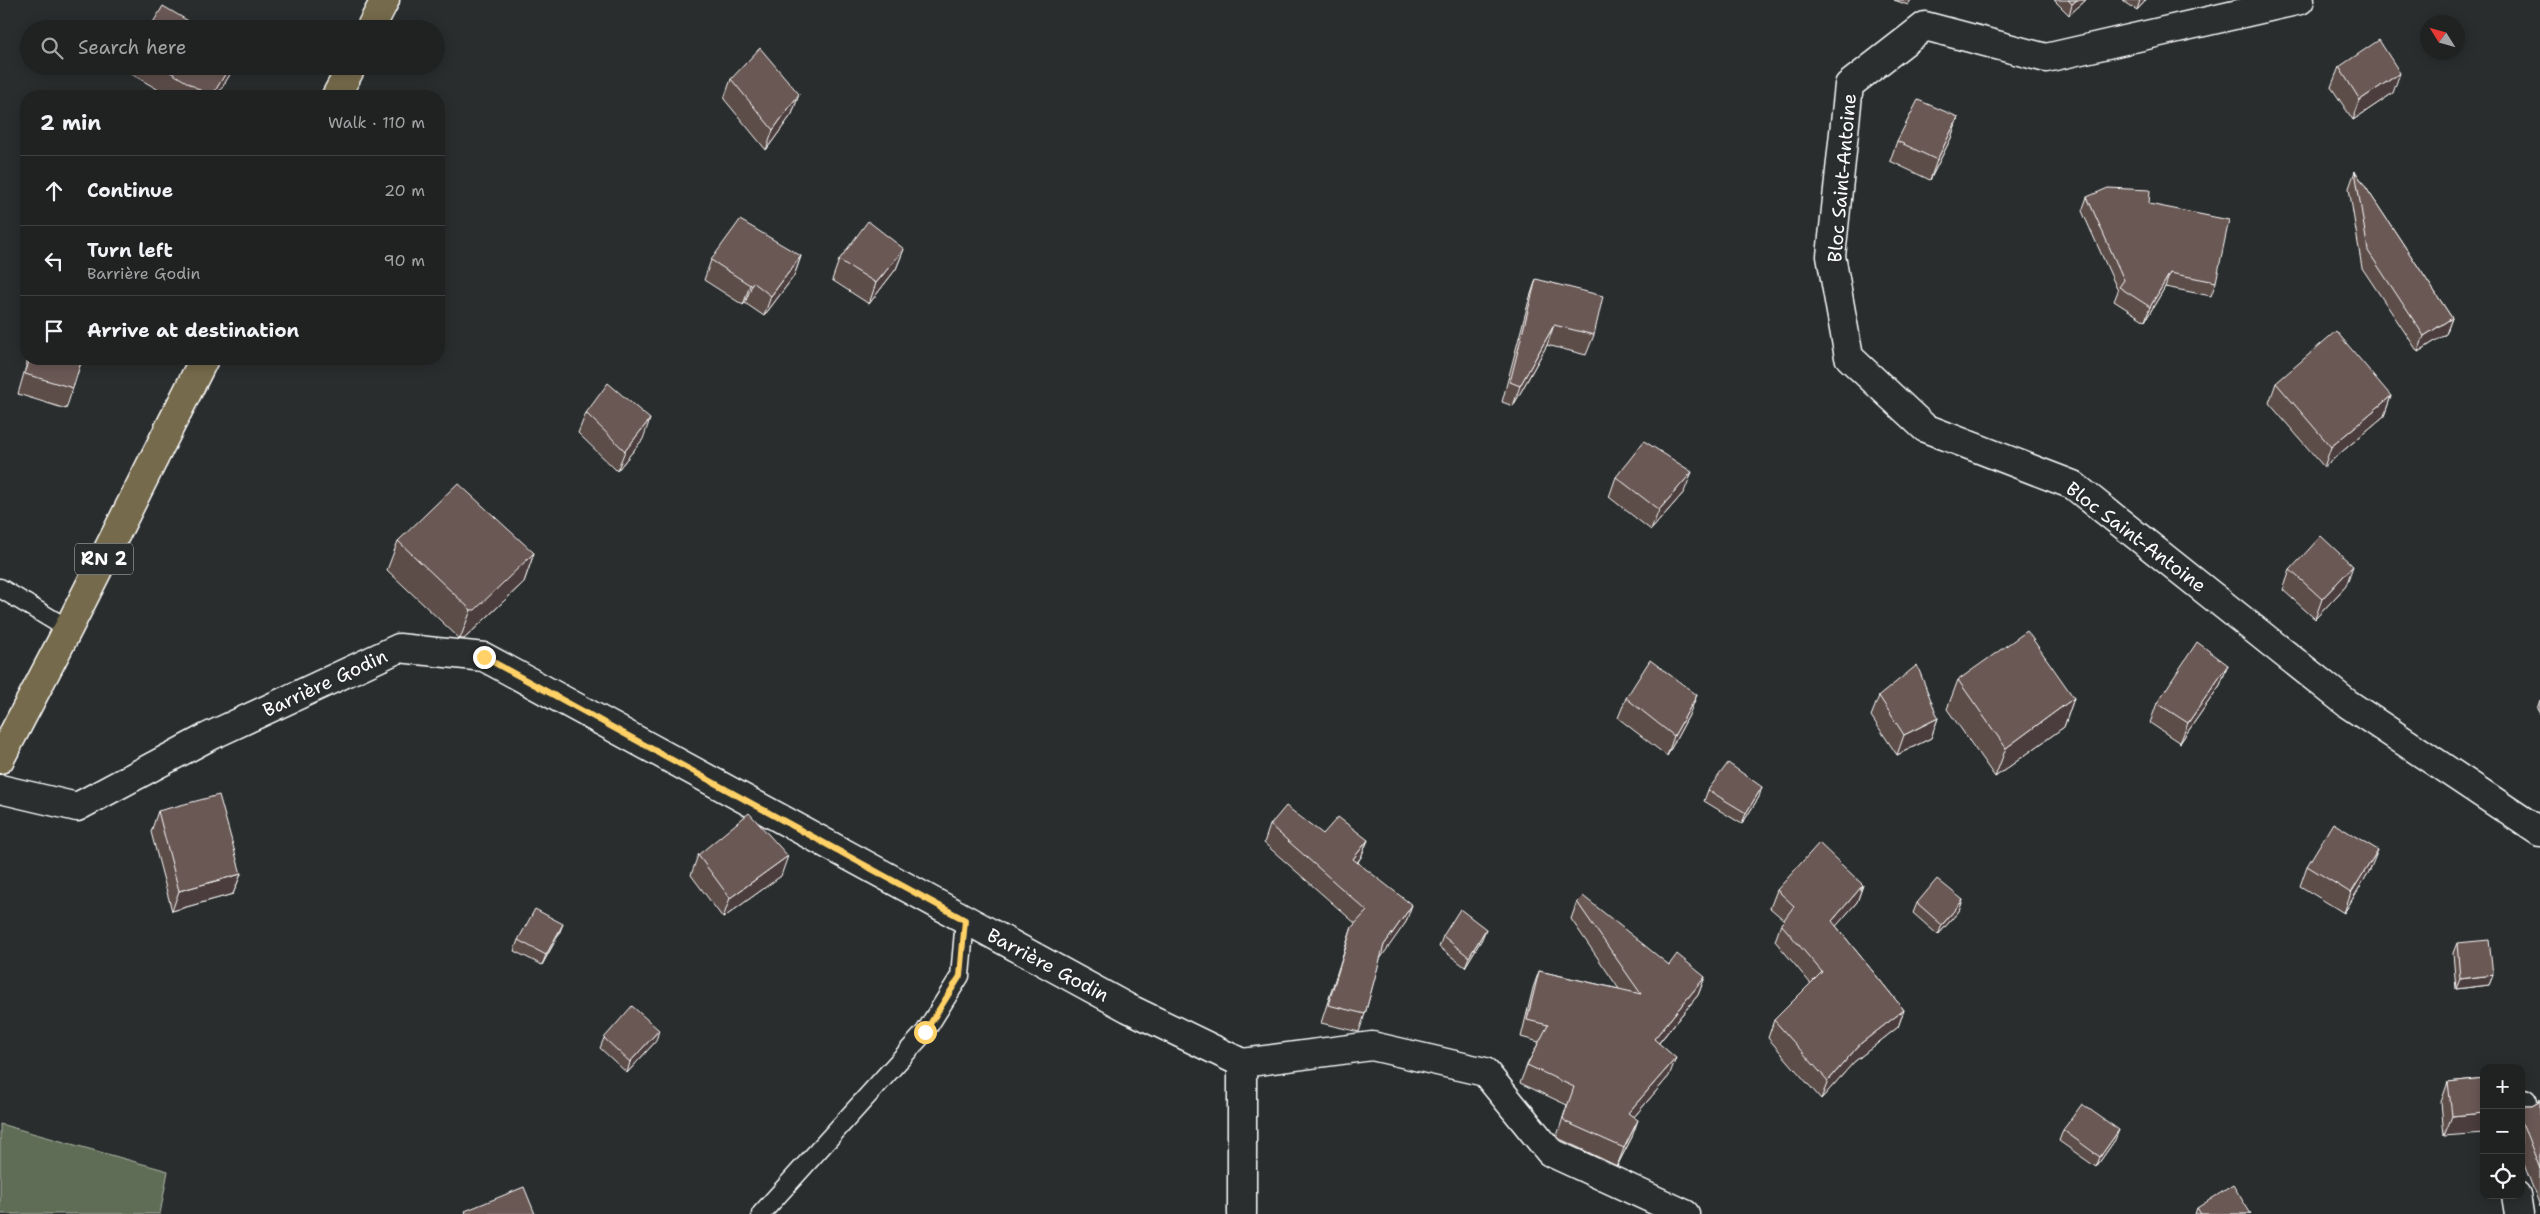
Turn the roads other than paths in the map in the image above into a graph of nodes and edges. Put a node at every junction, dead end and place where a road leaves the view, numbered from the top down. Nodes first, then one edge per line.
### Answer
1 (385, 0) edge
2 (2300, 0) edge
3 (375, 20) edge
4 (347, 75) edge
5 (339, 90) edge
6 (201, 365) edge
7 (0, 588) edge
8 (68, 630) junction
9 (0, 759) edge
10 (0, 789) edge
11 (2540, 832) edge
12 (965, 920) junction
13 (1242, 1063) junction
14 (2517, 1199) edge
15 (762, 1214) edge
16 (1242, 1214) edge
17 (1685, 1214) edge
18 (2519, 1214) edge

1 - 3 main road
2 - 11 street, Bloc Saint-Antoine
4 - 5 main road
6 - 8 main road, RN 2
7 - 8 lane
8 - 9 main road, RN 2
10 - 12 street, Barrière Godin
12 - 13 street, Barrière Godin
12 - 15 lane
13 - 16 street
13 - 17 street
14 - 18 street

